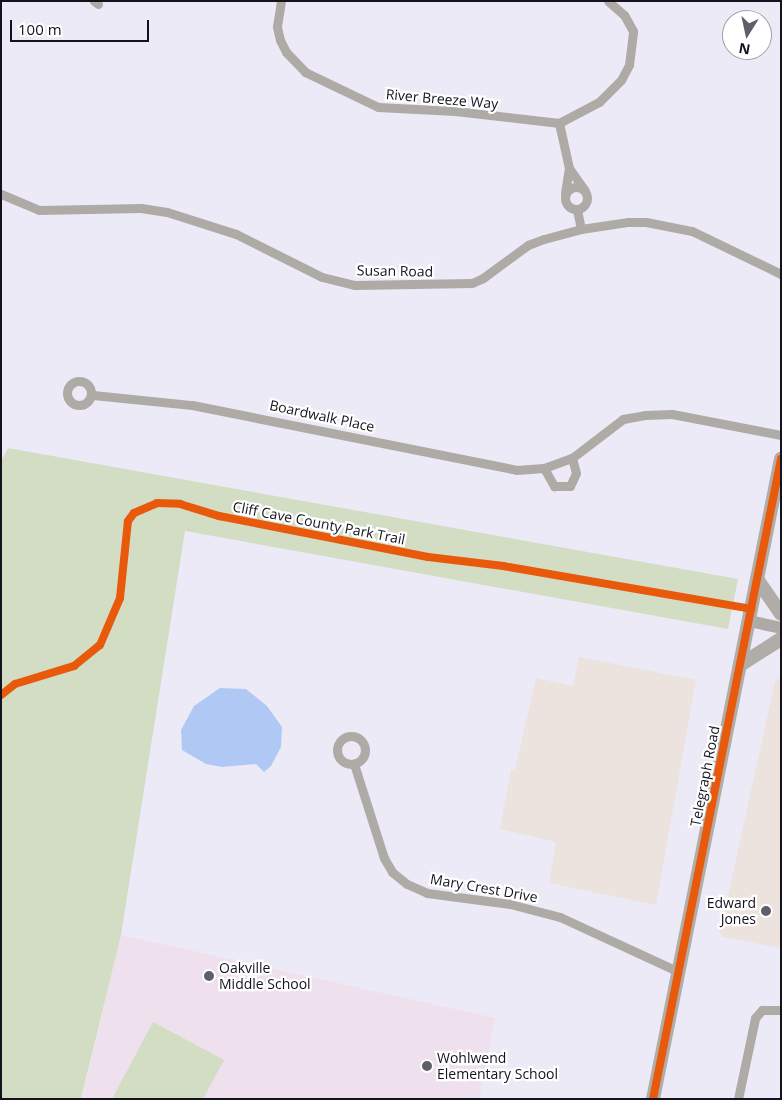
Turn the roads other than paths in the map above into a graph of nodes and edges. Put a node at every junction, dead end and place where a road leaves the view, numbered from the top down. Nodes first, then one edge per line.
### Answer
1 (282, 1) edge
2 (608, 1) edge
3 (559, 123) junction
4 (569, 168) junction
5 (584, 191) junction
6 (565, 193) junction
7 (1, 194) edge
8 (577, 210) junction
9 (580, 228) junction
10 (781, 274) edge
11 (93, 395) dead end
12 (781, 435) edge
13 (572, 458) junction
14 (781, 459) edge
15 (544, 468) junction
16 (757, 579) junction
17 (781, 614) edge
18 (749, 621) junction
19 (781, 628) edge
20 (781, 639) edge
21 (740, 665) junction
22 (354, 764) dead end
23 (679, 972) junction
24 (781, 1010) edge
25 (653, 1099) edge
26 (738, 1099) edge

1 - 3 street, River Breeze Way
2 - 3 street
3 - 4 street
4 - 5 street
4 - 6 street
5 - 6 street
5 - 8 street
6 - 8 street
7 - 9 street, Susan Road
8 - 9 street
9 - 10 street, Susan Road
11 - 15 street, Boardwalk Place
12 - 13 street, Boardwalk Place
13 - 15 street, Boardwalk Place
13 - 15 street
14 - 16 main road, Telegraph Road
16 - 17 main road
16 - 18 main road, Telegraph Road
18 - 19 street
18 - 21 main road, Telegraph Road
20 - 21 main road
21 - 23 main road, Telegraph Road
22 - 23 street, Mary Crest Drive
23 - 25 main road, Telegraph Road
24 - 26 street

